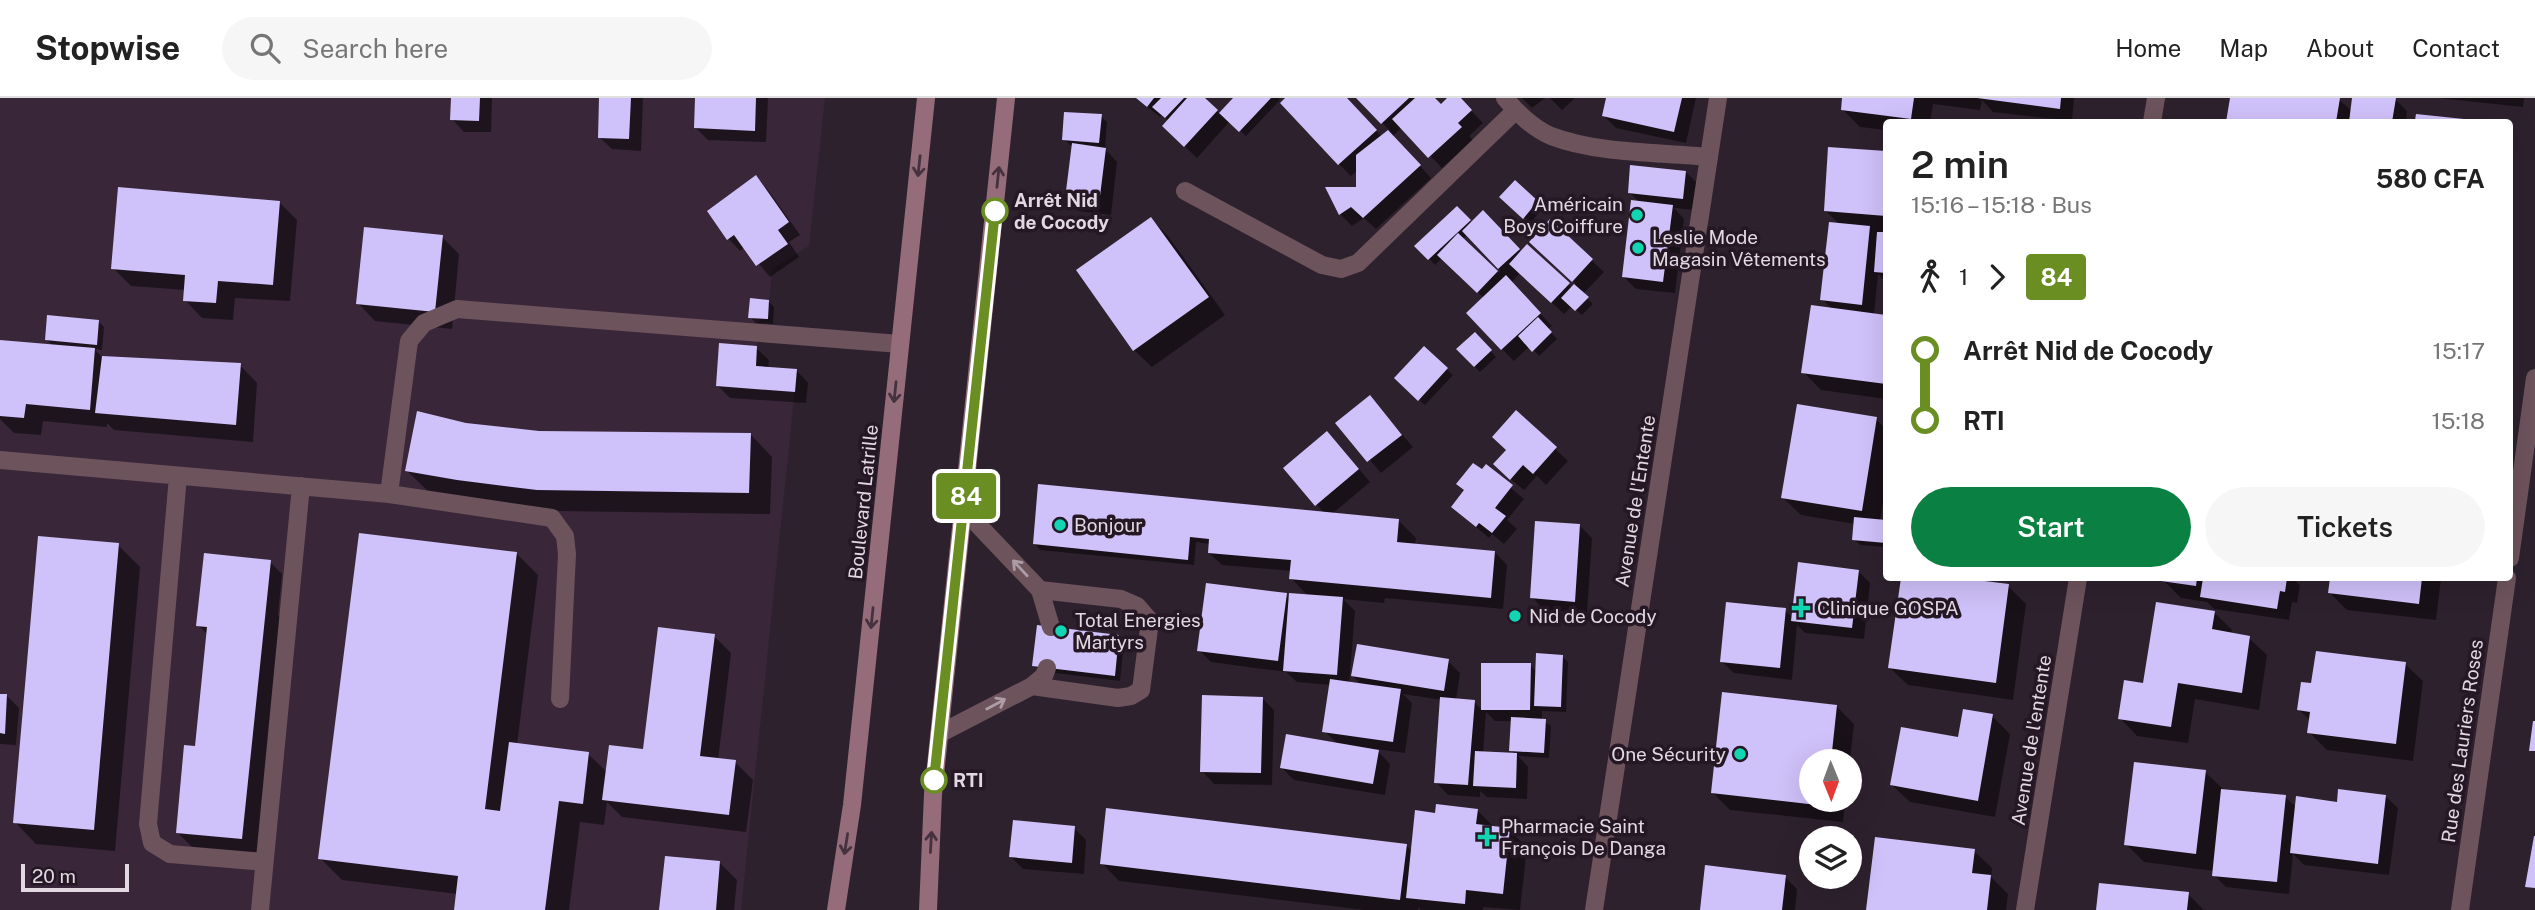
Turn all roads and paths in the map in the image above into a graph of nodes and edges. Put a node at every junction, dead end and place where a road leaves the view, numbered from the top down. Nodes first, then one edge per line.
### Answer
1 (926, 98) edge
2 (1006, 98) edge
3 (1718, 98) edge
4 (2156, 98) edge
5 (1510, 104) edge
6 (2152, 119) edge
7 (1709, 157) junction
8 (1185, 191) dead end
9 (900, 344) junction
10 (2535, 378) edge
11 (0, 460) edge
12 (178, 476) junction
13 (301, 486) junction
14 (389, 494) junction
15 (964, 510) junction
16 (2513, 536) edge
17 (2078, 581) edge
18 (2507, 581) edge
19 (1040, 590) junction
20 (1051, 627) dead end
21 (1047, 668) dead end
22 (1032, 685) junction
23 (560, 699) dead end
24 (939, 734) junction
25 (264, 862) junction
26 (260, 910) edge
27 (836, 910) edge
28 (928, 910) edge
29 (1594, 910) edge
30 (2025, 910) edge
31 (2460, 910) edge

1 -> 9 main road, Boulevard Latrille
15 -> 2 main road
3 - 7 street, Avenue de l'Entente
4 - 6 street
5 - 7 street
5 - 8 street
7 - 29 street, Avenue de l'Entente
9 - 14 street
9 -> 27 main road, Boulevard Latrille
10 - 16 street
11 - 12 street
12 - 13 street
12 - 25 street
13 - 14 street
13 - 25 street
14 - 23 street
19 -> 15 street
15 - 24 main road
17 - 30 street, Avenue de l'entente
18 - 31 street, Rue des Lauriers Roses
19 - 20 street
19 - 22 street
21 - 22 street
24 -> 22 street
28 -> 24 main road
25 - 26 street

